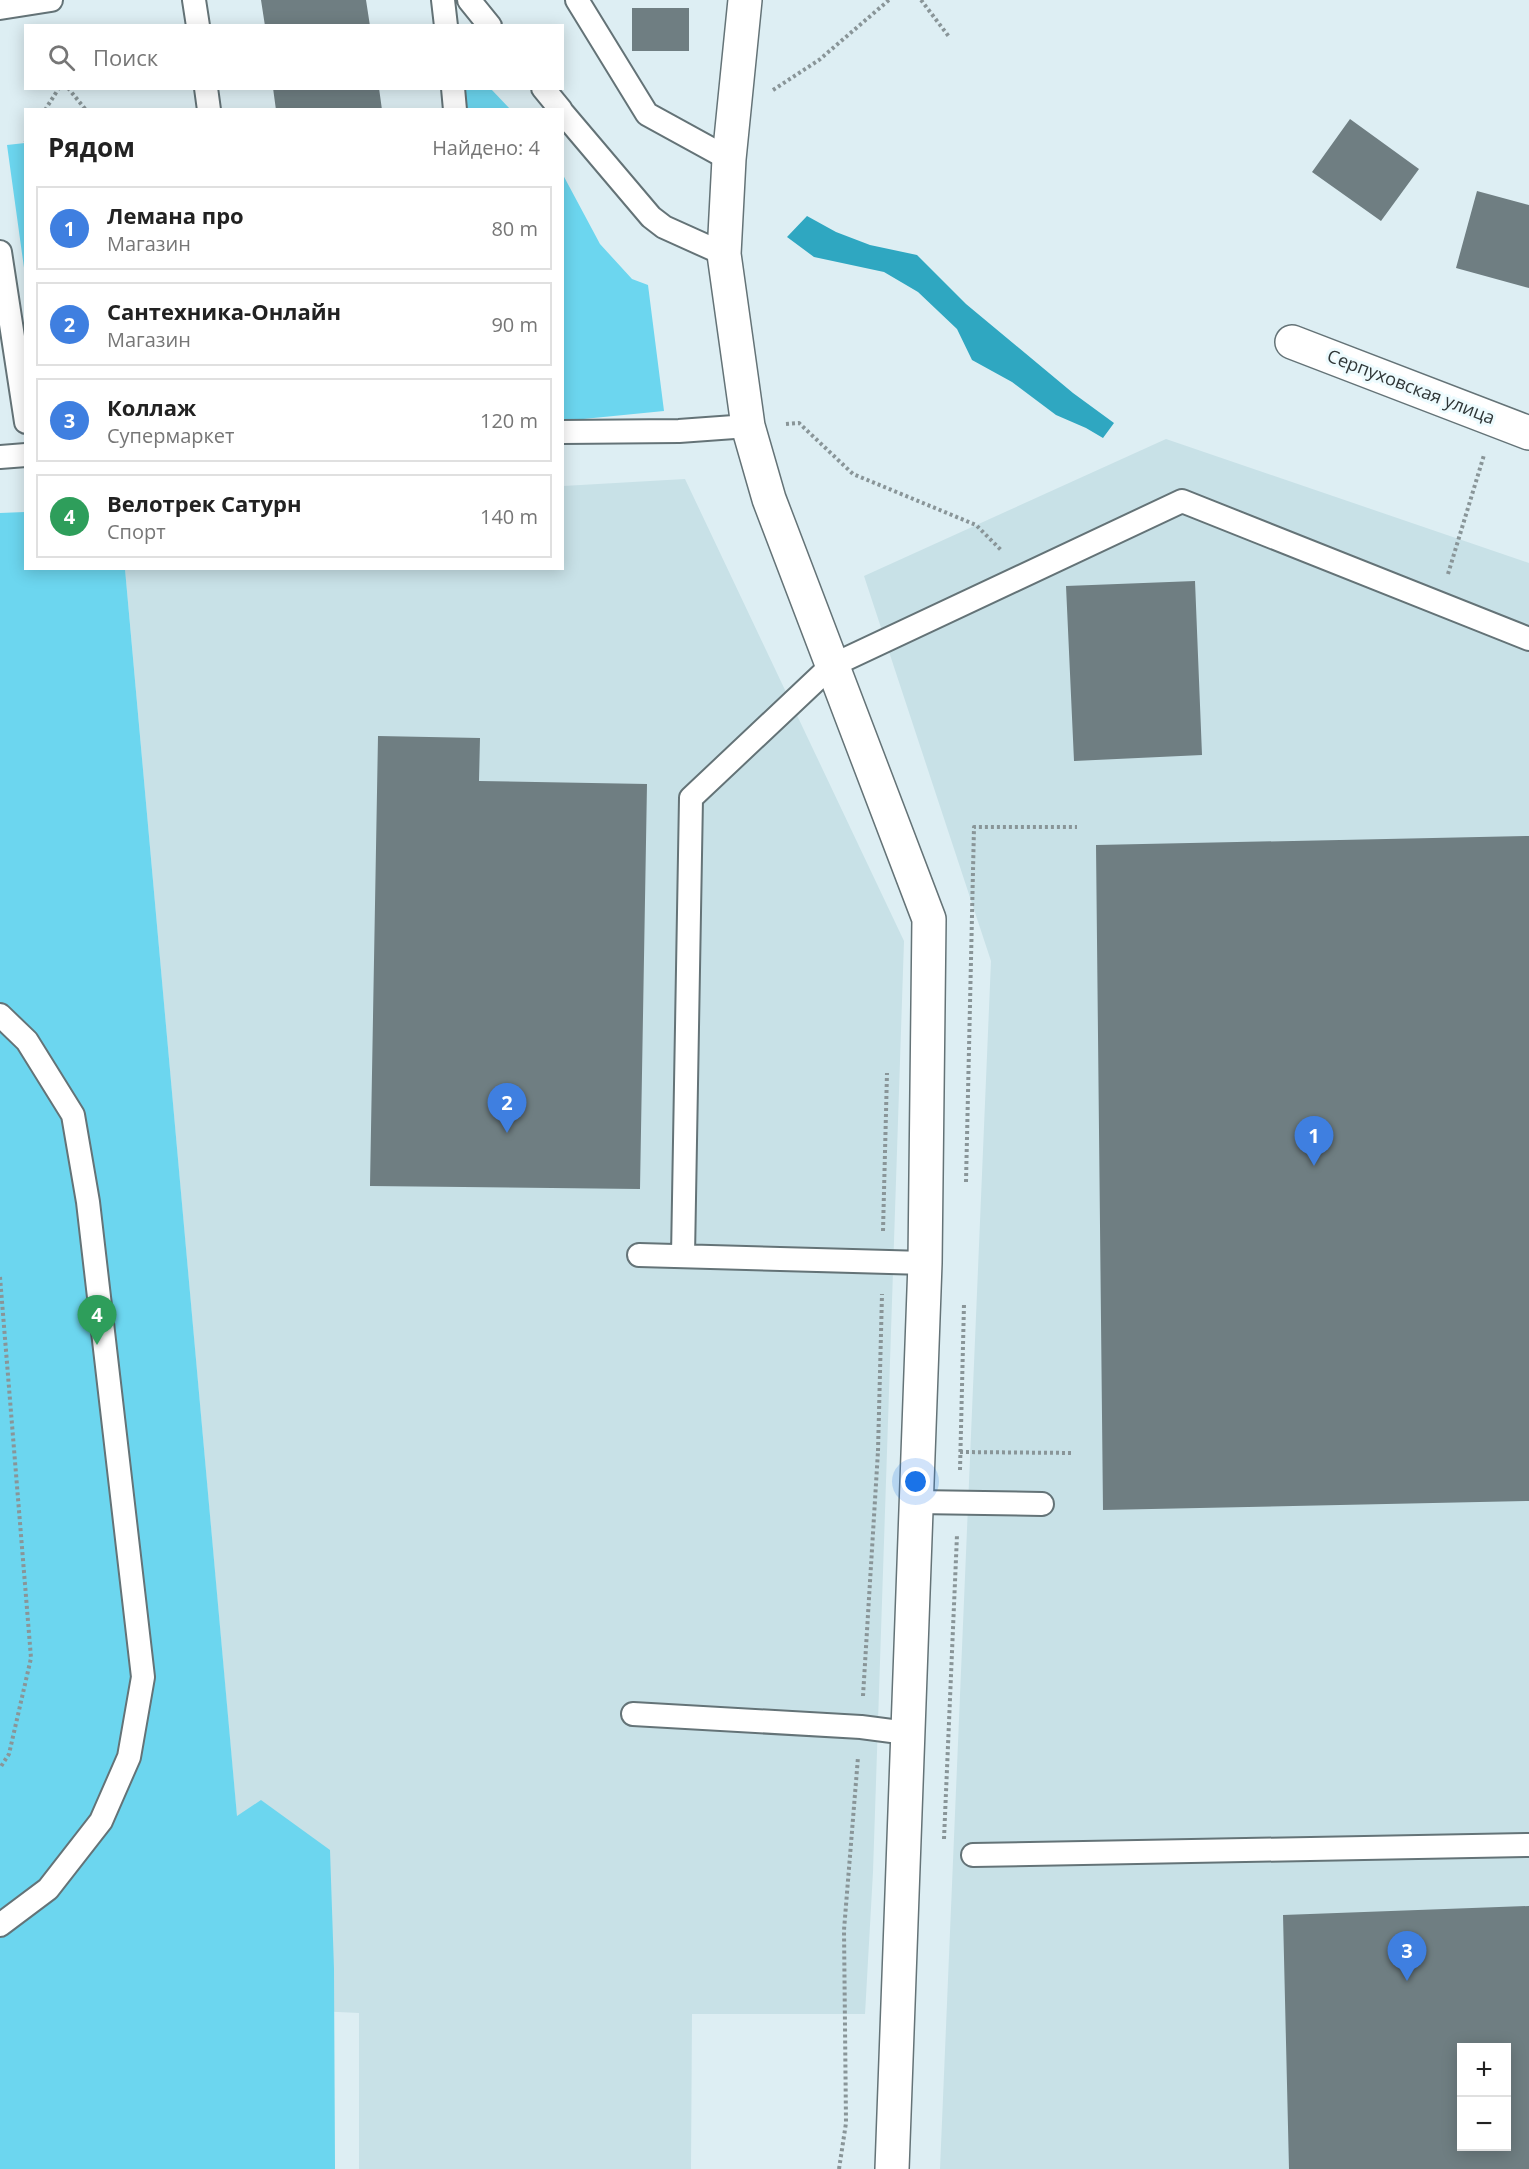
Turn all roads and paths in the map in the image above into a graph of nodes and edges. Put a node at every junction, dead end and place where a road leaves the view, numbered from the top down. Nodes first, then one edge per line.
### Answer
1 (51, 0) edge
2 (194, 0) edge
3 (444, 0) edge
4 (469, 0) edge
5 (577, 0) edge
6 (745, 0) edge
7 (889, 0) edge
8 (921, 0) edge
9 (0, 8) edge
10 (198, 24) edge
11 (446, 24) edge
12 (488, 24) edge
13 (950, 38) dead end
14 (57, 90) edge
15 (70, 90) edge
16 (206, 90) edge
17 (453, 90) edge
18 (545, 90) edge
19 (46, 108) edge
20 (84, 108) edge
21 (209, 108) edge
22 (455, 108) edge
23 (560, 108) edge
24 (564, 113) edge
25 (733, 117) junction
26 (729, 159) junction
27 (0, 252) edge
28 (724, 254) junction
29 (1292, 342) dead end
30 (24, 409) edge
31 (1495, 420) junction
32 (748, 426) junction
33 (564, 432) edge
34 (1529, 433) edge
35 (0, 456) edge
36 (24, 456) edge
37 (1026, 574) junction
38 (1439, 604) junction
39 (1529, 639) edge
40 (831, 666) junction
41 (1077, 828) dead end
42 (0, 1015) edge
43 (887, 1071) dead end
44 (966, 1193) dead end
45 (883, 1242) dead end
46 (639, 1255) dead end
47 (683, 1256) junction
48 (925, 1263) junction
49 (0, 1277) edge
50 (882, 1288) dead end
51 (964, 1299) dead end
52 (878, 1451) junction
53 (918, 1452) junction
54 (961, 1452) junction
55 (1074, 1453) dead end
56 (916, 1502) junction
57 (959, 1502) junction
58 (1042, 1504) dead end
59 (633, 1714) dead end
60 (861, 1727) junction
61 (908, 1733) junction
62 (0, 1768) edge
63 (1529, 1845) edge
64 (944, 1848) dead end
65 (973, 1855) dead end
66 (0, 1925) edge
67 (839, 2169) edge
68 (892, 2169) edge

1 - 9 lane
2 - 10 lane
3 - 11 lane
4 - 12 lane
5 - 26 lane
6 - 25 street
7 - 25 path
8 - 13 path
14 - 19 path
15 - 20 path
16 - 21 lane
17 - 22 lane
18 - 23 lane
24 - 28 lane
25 - 26 street
26 - 28 street
27 - 30 lane
28 - 32 street
29 - 31 street, Серпуховская улица
31 - 34 street, Серпуховская улица
31 - 38 path
32 - 33 lane
32 - 37 path
32 - 40 street
35 - 36 lane
37 - 38 lane
37 - 40 lane
38 - 39 lane
40 - 47 lane
40 - 48 street
41 - 44 path
42 - 66 lane
43 - 45 path
46 - 47 lane
47 - 48 lane
48 - 53 street
49 - 62 path
50 - 52 path
51 - 54 path
52 - 53 path
52 - 60 path
53 - 54 path
53 - 56 street
54 - 55 path
54 - 57 path
56 - 57 lane
56 - 61 street
57 - 58 lane
57 - 64 path
59 - 60 lane
60 - 61 lane
60 - 67 path
61 - 68 street
63 - 65 lane

